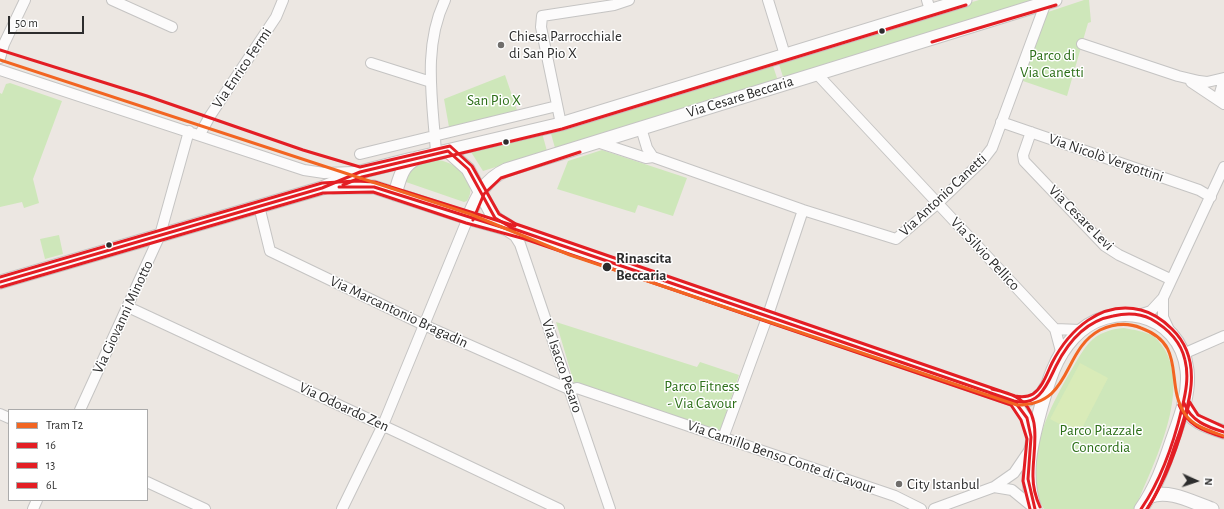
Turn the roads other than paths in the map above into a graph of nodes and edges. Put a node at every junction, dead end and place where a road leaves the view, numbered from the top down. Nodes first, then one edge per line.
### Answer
1 (25, 0) edge
2 (112, 0) edge
3 (283, 0) edge
4 (445, 0) edge
5 (629, 0) edge
6 (768, 0) edge
7 (965, 0) edge
8 (1051, 1) edge
9 (123, 2) edge
10 (578, 5) edge
11 (929, 5) edge
12 (172, 27) dead end
13 (1082, 44) dead end
14 (785, 55) junction
15 (0, 57) edge
16 (371, 63) dead end
17 (0, 70) edge
18 (817, 74) junction
19 (1178, 76) junction
20 (1224, 78) edge
21 (431, 82) junction
22 (1224, 104) edge
23 (557, 106) junction
24 (1001, 122) junction
25 (561, 124) junction
26 (641, 128) junction
27 (189, 131) junction
28 (1031, 132) junction
29 (200, 134) junction
30 (435, 134) junction
31 (597, 142) junction
32 (442, 152) junction
33 (360, 154) dead end
34 (653, 157) junction
35 (417, 158) junction
36 (1224, 167) edge
37 (360, 172) junction
38 (322, 188) junction
39 (480, 191) junction
40 (395, 194) junction
41 (1211, 197) junction
42 (937, 204) junction
43 (259, 206) junction
44 (803, 210) junction
45 (468, 218) junction
46 (504, 228) junction
47 (526, 234) junction
48 (160, 235) junction
49 (1170, 279) junction
50 (0, 282) edge
51 (1163, 298) junction
52 (128, 307) junction
53 (1139, 315) junction
54 (767, 318) junction
55 (424, 325) junction
56 (1055, 329) junction
57 (1081, 330) junction
58 (1171, 333) junction
59 (1224, 336) edge
60 (1183, 354) junction
61 (1062, 355) junction
62 (1047, 382) junction
63 (571, 390) junction
64 (1014, 402) junction
65 (1184, 403) junction
66 (80, 409) edge
67 (383, 425) junction
68 (1224, 432) edge
69 (723, 438) junction
70 (1031, 444) junction
71 (148, 482) edge
72 (994, 487) junction
73 (1150, 497) junction
74 (1034, 508) edge
75 (205, 509) edge
76 (342, 509) edge
77 (559, 509) edge
78 (610, 509) edge
79 (921, 509) edge
80 (934, 509) edge
81 (1141, 509) edge
82 (1212, 509) edge

1 - 15 street
2 - 9 street
3 - 29 street, Via Enrico Fermi
4 - 21 street
5 - 10 street
6 - 14 street
7 - 11 street, Via Cesare Beccaria
8 - 18 street, Via Cesare Beccaria
8 - 24 street, Via Antonio Canetti
9 - 12 street
10 - 23 street
11 - 14 street, Via Cesare Beccaria
13 - 19 street
14 - 25 street, Via Cesare Beccaria
16 - 21 street
17 - 27 street
18 - 26 street, Via Cesare Beccaria
18 - 42 street, Via Silvio Pellico
19 - 20 street
19 - 22 street
20 - 22 street
21 - 30 street
23 - 25 street
23 - 30 street
24 - 28 street, Via Nicolò Vergottini
24 - 42 street, Via Antonio Canetti
25 - 32 street, Via Cesare Beccaria
26 - 31 street, Via Cesare Beccaria
26 - 34 street
27 - 29 street
27 - 48 street, Via Giovanni Minotto
28 - 41 street, Via Nicolò Vergottini
28 - 49 street, Via Cesare Levi
29 - 37 street
30 - 32 street
30 - 33 street
31 - 34 street, Via Antonio Canetti
31 - 39 street, Via Cesare Beccaria
32 - 35 street, Via Cesare Beccaria
32 - 39 street
34 - 44 street, Via Antonio Canetti
35 - 37 street
35 - 40 street, Via Cesare Beccaria
36 - 41 street
37 - 38 street
38 - 40 street
38 - 43 street
39 - 45 street, Via Cesare Beccaria
39 - 47 street
40 - 45 street
41 - 49 street
42 - 44 street, Via Antonio Canetti
42 - 56 street, Via Silvio Pellico
43 - 48 street
43 - 55 street, Via Marcantonio Bragadin
44 - 54 street
45 - 46 street
45 - 55 street
46 - 47 street
46 - 63 street, Via Isacco Pesaro
47 - 54 street
48 - 50 street
48 - 52 street, Via Giovanni Minotto
49 - 51 street
51 - 53 street
51 - 58 street
52 - 66 street, Via Giovanni Minotto
52 - 67 street, Via Odoardo Zen
53 - 57 street
53 - 58 street
54 - 64 street
54 - 69 street
55 - 63 street, Via Marcantonio Bragadin
55 - 67 street
56 - 57 street
56 - 61 street
57 - 61 street
58 - 60 street
59 - 60 street
60 - 65 street
61 - 62 street
62 - 64 street
62 - 70 street
63 - 69 street, Via Camillo Benso Conte di Cavour
63 - 78 street, Via Isacco Pesaro
64 - 70 street
65 - 68 street
65 - 73 street
67 - 76 street
67 - 77 street, Via Odoardo Zen
69 - 79 street, Via Camillo Benso Conte di Cavour
70 - 72 street
70 - 74 street
71 - 75 street
72 - 74 street
72 - 80 street
73 - 81 street
73 - 82 street

